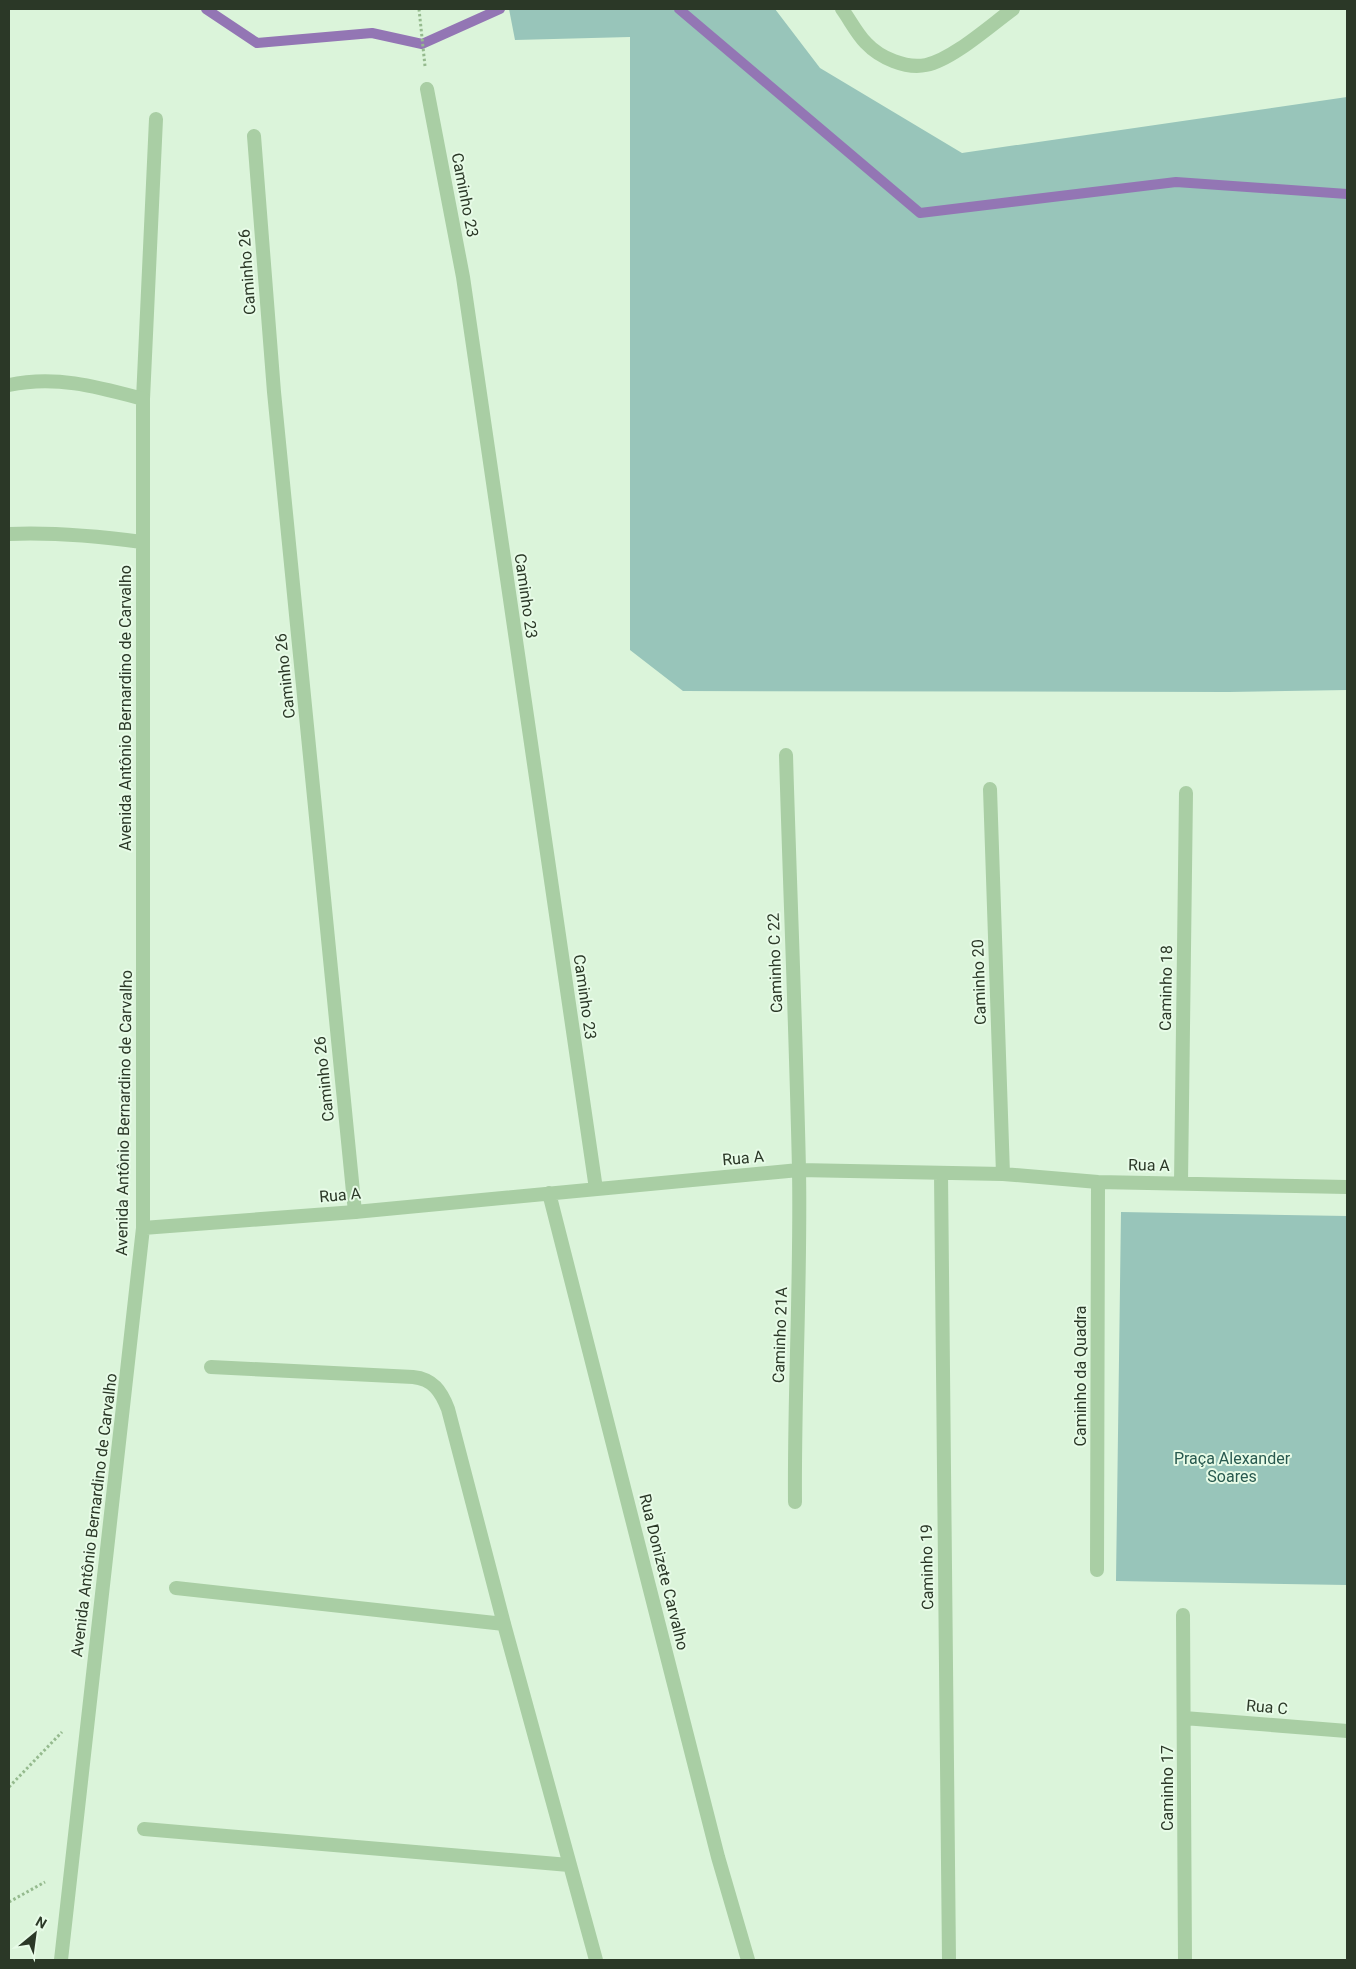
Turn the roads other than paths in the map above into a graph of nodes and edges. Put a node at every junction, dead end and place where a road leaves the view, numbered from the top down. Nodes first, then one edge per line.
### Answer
1 (842, 9) edge
2 (1014, 9) edge
3 (427, 89) road end
4 (156, 119) dead end
5 (254, 136) dead end
6 (9, 385) edge
7 (143, 399) junction
8 (9, 534) edge
9 (142, 542) junction
10 (786, 755) dead end
11 (990, 789) dead end
12 (1186, 794) dead end
13 (799, 1170) junction
14 (941, 1174) junction
15 (1003, 1174) junction
16 (1098, 1182) junction
17 (1181, 1183) junction
18 (1347, 1187) edge
19 (596, 1189) junction
20 (549, 1193) junction
21 (355, 1212) junction
22 (143, 1228) junction
23 (210, 1367) dead end
24 (795, 1502) dead end
25 (1097, 1570) dead end
26 (176, 1588) dead end
27 (1184, 1615) dead end
28 (504, 1624) junction
29 (1184, 1718) junction
30 (1347, 1731) edge
31 (144, 1829) dead end
32 (569, 1865) junction
33 (61, 1960) edge
34 (596, 1960) edge
35 (748, 1960) edge
36 (948, 1960) edge
37 (1185, 1960) edge

1 - 2 street
3 - 19 street, Caminho 23
4 - 7 street, Avenida Antônio Bernardino de Carvalho
5 - 21 street, Caminho 26
6 - 7 street
7 - 9 street, Avenida Antônio Bernardino de Carvalho
8 - 9 street
9 - 22 street, Avenida Antônio Bernardino de Carvalho
10 - 13 street, Caminho C 22
11 - 15 street, Caminho 20
12 - 17 street, Caminho 18
13 - 14 street, Rua A
13 - 19 street, Rua A
13 - 24 street, Caminho 21A
14 - 15 street, Rua A
14 - 36 street, Caminho 19
15 - 16 street, Rua A
16 - 17 street, Rua A
16 - 25 street, Caminho da Quadra
17 - 18 street, Rua A
19 - 20 street, Rua A
20 - 21 street, Rua A
20 - 35 street, Rua Donizete Carvalho
21 - 22 street, Rua A
22 - 33 street, Avenida Antônio Bernardino de Carvalho
23 - 28 street
26 - 28 street
27 - 29 street, Caminho 17
28 - 32 street
29 - 30 street, Rua C
29 - 37 street, Caminho 17
31 - 32 street
32 - 34 street

